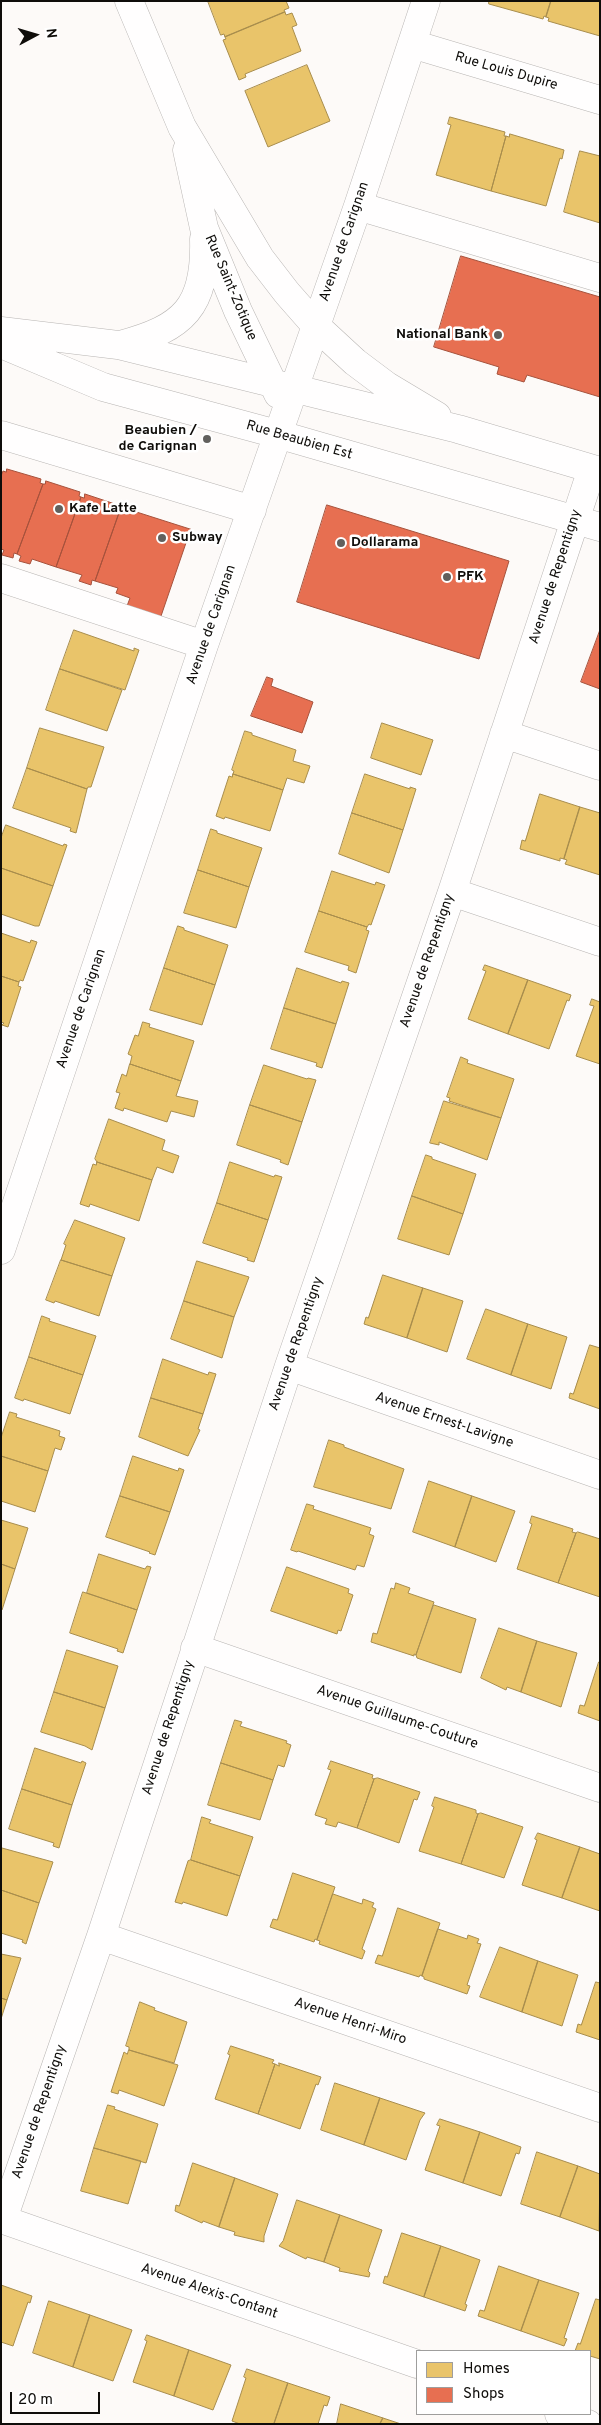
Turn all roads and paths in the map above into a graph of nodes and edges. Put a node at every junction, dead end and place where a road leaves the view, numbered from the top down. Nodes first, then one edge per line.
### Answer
1 (129, 1) edge
2 (426, 1) edge
3 (412, 44) junction
4 (600, 100) edge
5 (182, 127) junction
6 (358, 206) junction
7 (204, 228) junction
8 (600, 278) edge
9 (316, 326) junction
10 (1, 332) edge
11 (1, 344) edge
12 (118, 345) junction
13 (286, 411) junction
14 (458, 429) junction
15 (1, 435) edge
16 (596, 470) edge
17 (252, 510) junction
18 (587, 524) edge
19 (1, 578) edge
20 (204, 645) junction
21 (504, 734) junction
22 (600, 766) edge
23 (452, 892) junction
24 (600, 942) edge
25 (1, 1250) edge
26 (289, 1366) junction
27 (600, 1475) edge
28 (195, 1648) junction
29 (600, 1788) edge
30 (101, 1936) junction
31 (600, 2108) edge
32 (2, 2219) edge
33 (416, 2364) edge
34 (562, 2415) edge
35 (588, 2424) edge

1 - 5 street, Rue Saint-Zotique
2 - 3 street, Avenue de Carignan
3 - 4 street, Rue Louis Dupire
3 - 6 street, Avenue de Carignan
5 - 7 street, Rue Saint-Zotique
5 - 9 street, Rue Saint-Zotique
6 - 8 street
6 - 9 street, Avenue de Carignan
7 - 12 street
7 - 13 street, Rue Saint-Zotique
9 - 13 street, Avenue de Carignan
9 - 14 street, Rue Beaubien Est
10 - 12 street, Rue Beaubien Est
11 - 13 street, Rue Beaubien Est
12 - 13 street, Rue Beaubien Est
13 - 14 street, Rue Beaubien Est
13 - 17 street, Avenue de Carignan
13 - 18 street, Rue Beaubien Est
14 - 16 street, Rue Beaubien Est
15 - 17 street
16 - 18 street, Avenue de Repentigny
17 - 20 street, Avenue de Carignan
18 - 21 street, Avenue de Repentigny
19 - 20 street
20 - 25 street, Avenue de Carignan
21 - 22 street
21 - 23 street, Avenue de Repentigny
23 - 24 street
23 - 26 street, Avenue de Repentigny
26 - 27 street, Avenue Ernest-Lavigne
26 - 28 street, Avenue de Repentigny
28 - 29 street, Avenue Guillaume-Couture
28 - 30 street, Avenue de Repentigny
30 - 31 street, Avenue Henri-Miro
30 - 32 street, Avenue de Repentigny
32 - 33 street, Avenue Alexis-Contant
34 - 35 street

